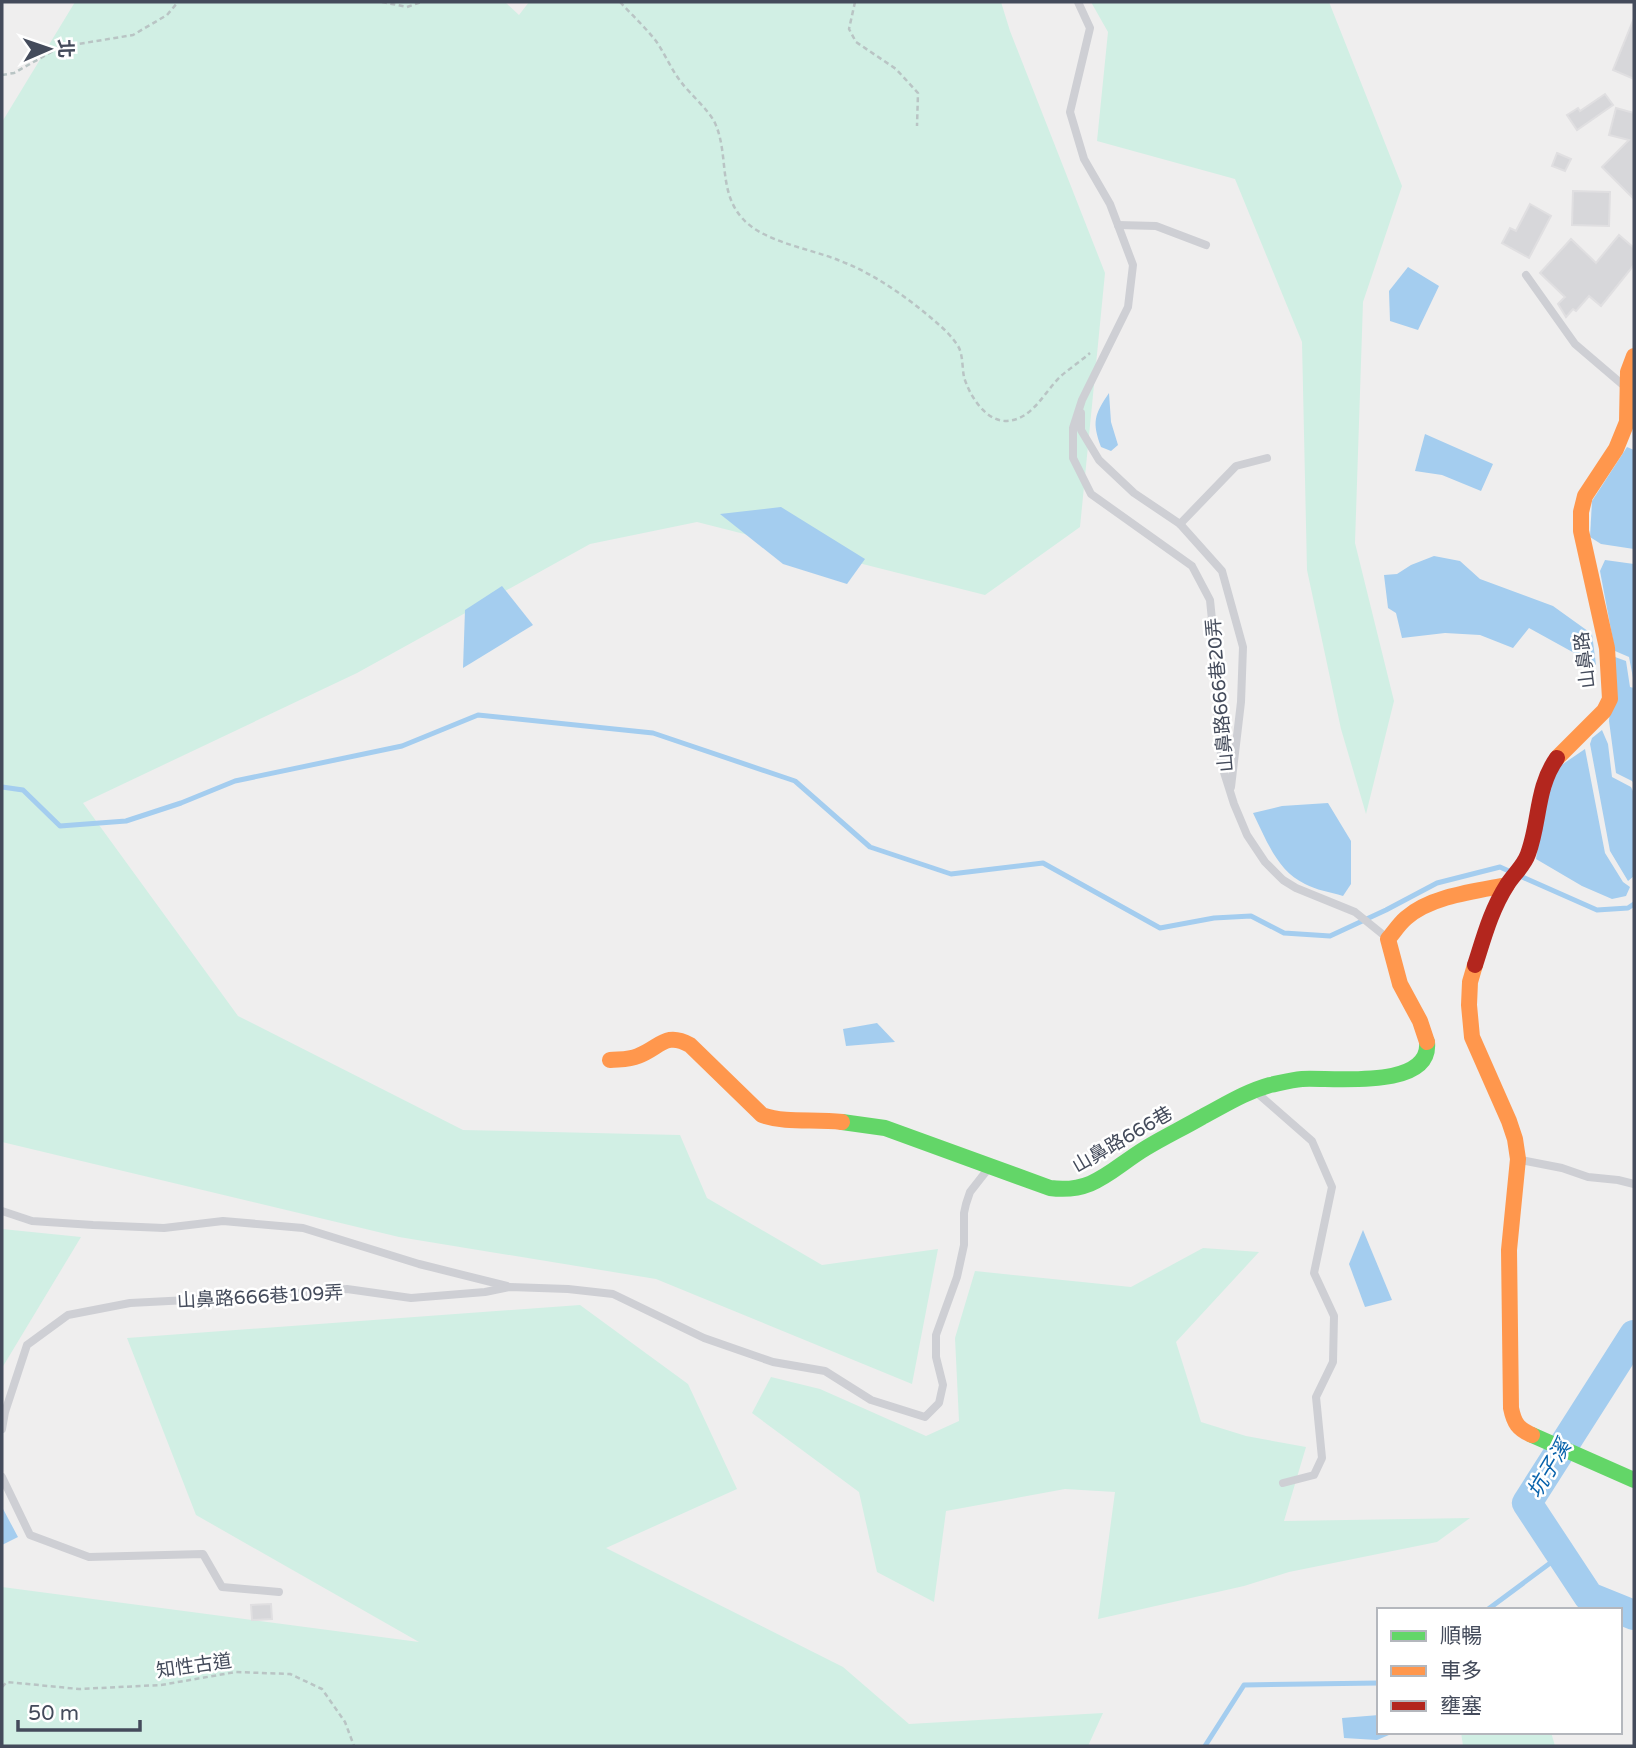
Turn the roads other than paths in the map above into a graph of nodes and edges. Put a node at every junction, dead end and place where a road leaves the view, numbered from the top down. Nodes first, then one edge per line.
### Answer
1 (1078, 2) edge
2 (1118, 225) junction
3 (1206, 245) dead end
4 (1526, 275) dead end
5 (1634, 356) edge
6 (1628, 388) junction
7 (1082, 400) junction
8 (1268, 458) dead end
9 (1180, 524) junction
10 (1230, 792) junction
11 (1509, 882) junction
12 (1388, 939) junction
13 (610, 1060) dead end
14 (1254, 1090) junction
15 (1518, 1159) junction
16 (990, 1167) junction
17 (1634, 1184) edge
18 (2, 1211) edge
19 (510, 1287) junction
20 (2, 1429) edge
21 (2, 1477) edge
22 (1634, 1480) edge
23 (1283, 1483) dead end
24 (279, 1592) dead end

1 - 2 lane, 山鼻路666巷20弄
2 - 3 lane
2 - 7 lane, 山鼻路666巷20弄
4 - 6 lane
5 - 6 street, 山鼻路
6 - 11 street, 山鼻路
7 - 9 lane
7 - 10 lane, 山鼻路666巷20弄
8 - 9 lane
9 - 10 lane
10 - 12 lane, 山鼻路666巷20弄
11 - 12 street
11 - 15 street
12 - 14 street, 山鼻路666巷
13 - 16 street, 山鼻路666巷
14 - 16 street, 山鼻路666巷
14 - 23 lane
15 - 17 lane
15 - 22 street
16 - 19 lane, 山鼻路666巷109弄
18 - 19 lane
19 - 20 lane, 山鼻路666巷109弄
21 - 24 lane

